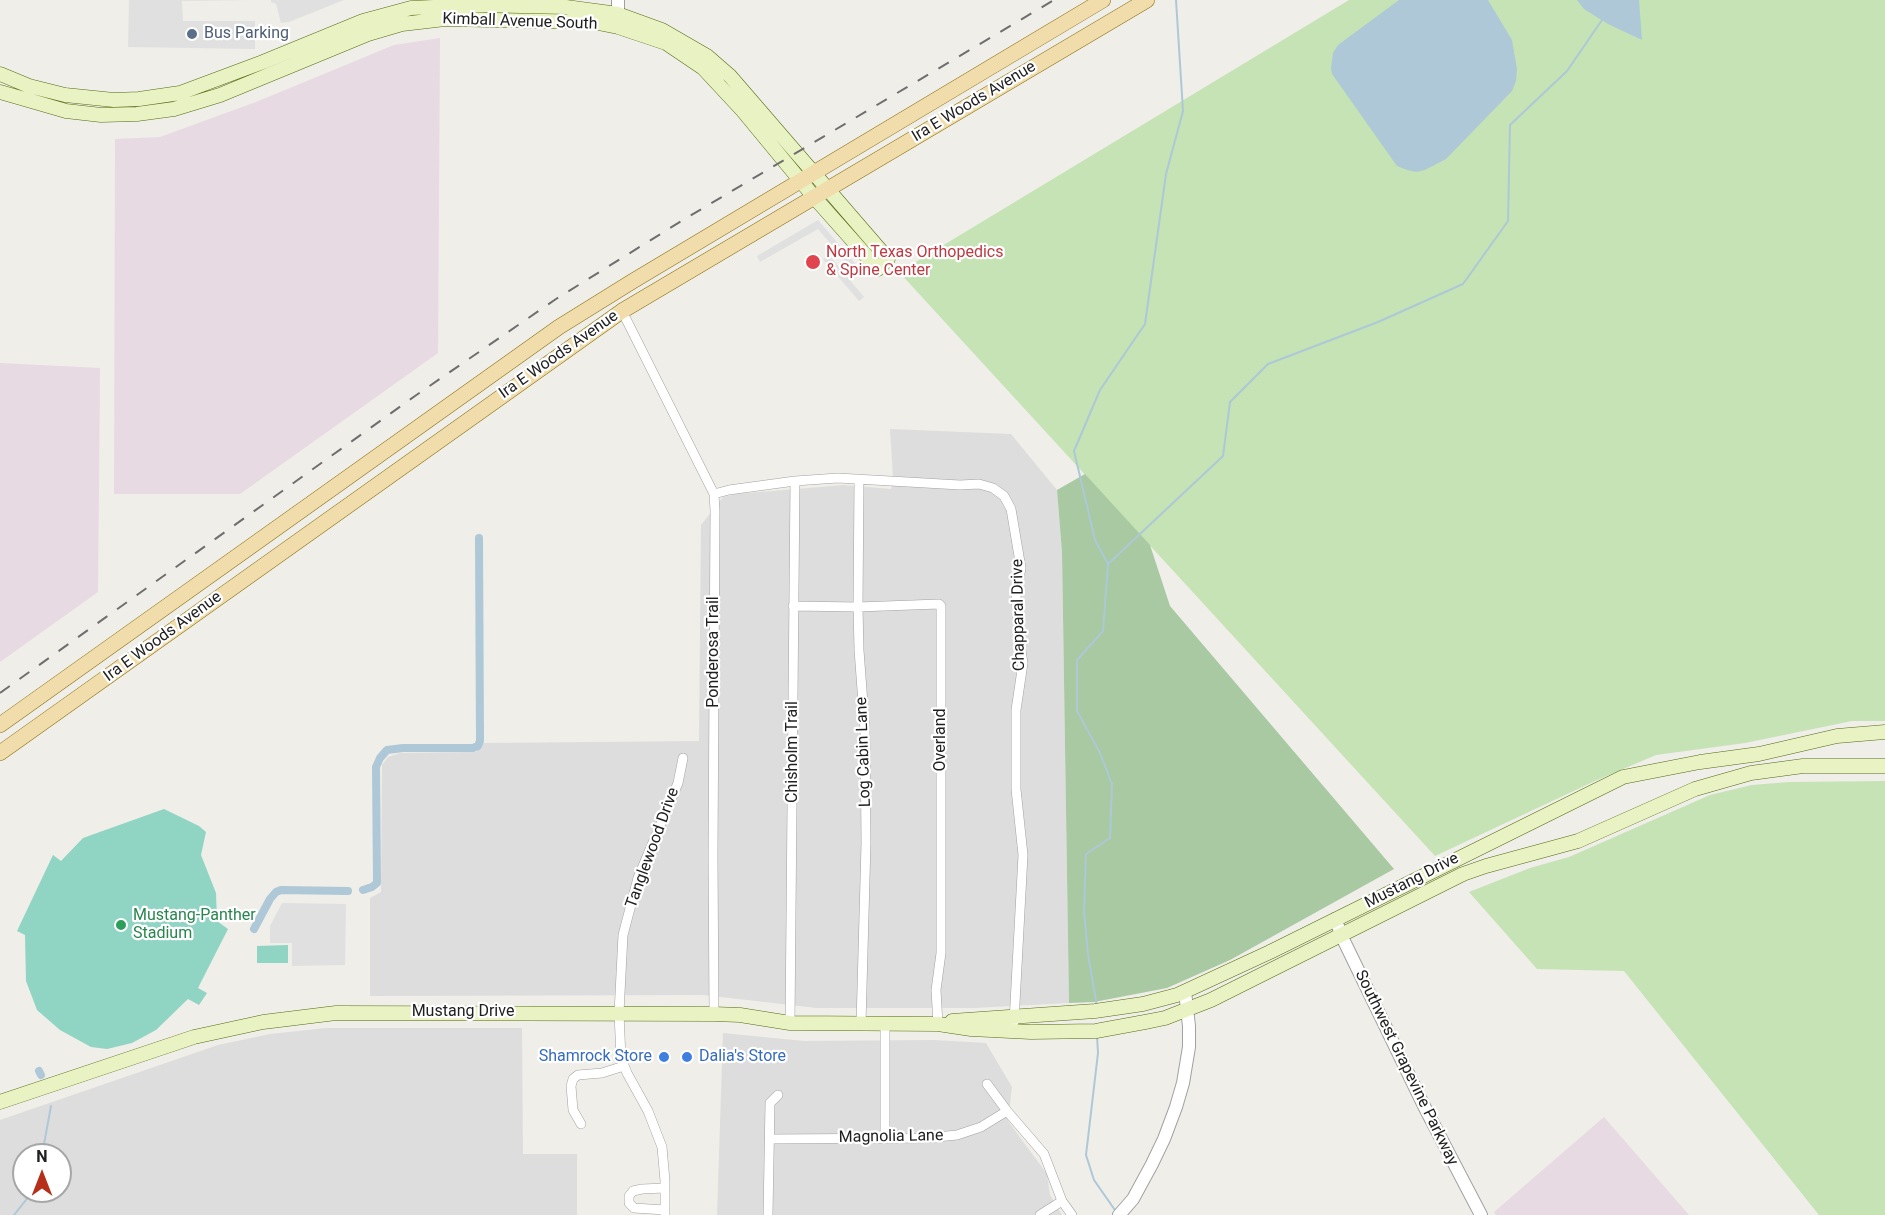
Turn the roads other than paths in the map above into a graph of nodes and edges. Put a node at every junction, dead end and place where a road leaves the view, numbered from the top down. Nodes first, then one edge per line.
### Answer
1 (1103, 0) edge
2 (1147, 0) edge
3 (411, 4) edge
4 (618, 14) edge
5 (415, 22) junction
6 (1066, 22) junction
7 (1067, 47) junction
8 (273, 65) junction
9 (0, 74) edge
10 (0, 92) edge
11 (125, 100) junction
12 (126, 115) junction
13 (808, 177) junction
14 (828, 189) junction
15 (814, 197) junction
16 (622, 311) junction
17 (462, 396) junction
18 (475, 414) junction
19 (795, 481) junction
20 (859, 481) junction
21 (714, 494) junction
22 (793, 606) junction
23 (858, 607) junction
24 (0, 725) edge
25 (1885, 732) edge
26 (0, 753) edge
27 (683, 758) dead end
28 (1885, 766) edge
29 (1335, 919) junction
30 (1341, 934) junction
31 (1185, 992) junction
32 (1188, 1010) junction
33 (619, 1013) junction
34 (714, 1014) junction
35 (790, 1023) junction
36 (861, 1024) junction
37 (885, 1024) junction
38 (938, 1024) junction
39 (1014, 1024) junction
40 (624, 1066) junction
41 (987, 1084) dead end
42 (778, 1095) dead end
43 (0, 1102) edge
44 (1007, 1111) junction
45 (581, 1124) dead end
46 (885, 1137) junction
47 (770, 1138) junction
48 (665, 1188) junction
49 (1062, 1201) junction
50 (665, 1213) edge
51 (768, 1215) edge
52 (1040, 1215) edge
53 (1072, 1215) edge
54 (1119, 1215) edge
55 (1480, 1215) edge

1 - 6 main road, Ira E Woods Avenue
2 - 7 main road, Ira E Woods Avenue
3 - 4 main road, Kimball Avenue South
3 - 5 street
3 - 8 main road, Kimball Avenue South
4 - 5 main road, Kimball Avenue South
4 - 13 main road, Kimball Avenue South
5 - 8 main road, Kimball Avenue South
6 - 7 main road
6 - 13 main road, Ira E Woods Avenue
7 - 14 main road, Ira E Woods Avenue
8 - 11 main road, Kimball Avenue South
8 - 12 main road, Kimball Avenue South
9 - 11 main road, Kimball Avenue South
10 - 12 main road, Kimball Avenue South
11 - 12 main road
13 - 14 main road
13 - 15 main road
13 - 17 main road, Ira E Woods Avenue
14 - 15 main road, Ira E Woods Avenue
14 - 15 main road
15 - 16 main road, Ira E Woods Avenue
16 - 18 main road, Ira E Woods Avenue
16 - 21 street, Ponderosa Trail
17 - 18 main road
17 - 24 main road, Ira E Woods Avenue
18 - 26 main road, Ira E Woods Avenue
19 - 20 street, Chapparal Drive
19 - 21 street, Chapparal Drive
19 - 22 street, Chisholm Trail
20 - 23 street, Log Cabin Lane
20 - 39 street, Chapparal Drive
21 - 34 street, Ponderosa Trail
22 - 23 street, Overland
22 - 35 street, Chisholm Trail
23 - 36 street, Log Cabin Lane
23 - 38 street, Overland
25 - 29 main road, Mustang Drive
27 - 33 street, Tanglewood Drive
28 - 30 main road, Mustang Drive
29 - 30 street, Southwest Grapevine Parkway
29 - 31 main road, Mustang Drive
30 - 32 main road, Mustang Drive
30 - 55 street, Southwest Grapevine Parkway
31 - 32 street
31 - 39 main road, Mustang Drive
32 - 39 main road, Mustang Drive
32 - 54 street
33 - 34 main road, Mustang Drive
33 - 40 street, Tanglewood Drive
33 - 43 main road, Mustang Drive
34 - 35 main road, Mustang Drive
35 - 36 main road, Mustang Drive
36 - 37 main road, Mustang Drive
37 - 38 main road, Mustang Drive
37 - 46 street
38 - 39 main road, Mustang Drive
40 - 45 street
40 - 48 street, Tanglewood Drive
41 - 44 street
42 - 47 street
44 - 46 street, Magnolia Lane
44 - 49 street
46 - 47 street, Magnolia Lane
47 - 51 street
48 - 50 street, Tanglewood Drive
48 - 50 street
49 - 52 street
49 - 53 street

